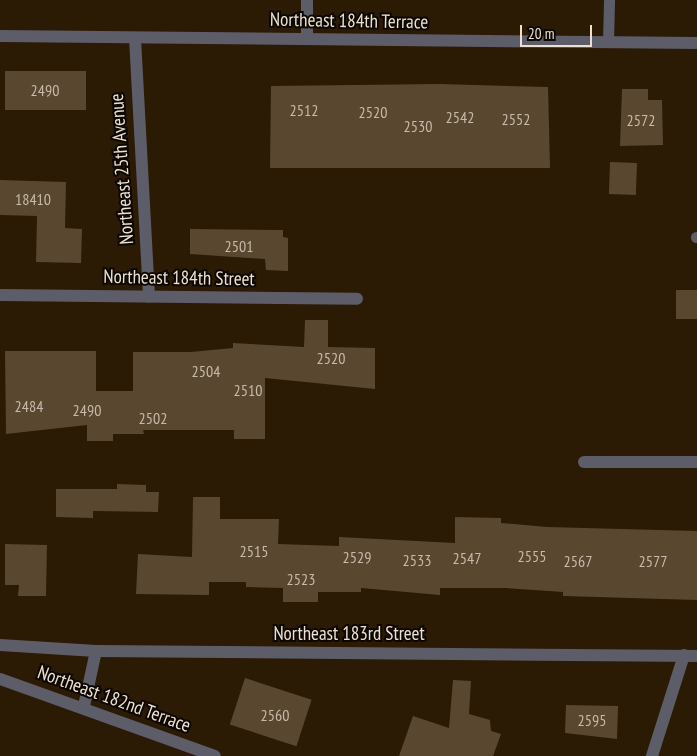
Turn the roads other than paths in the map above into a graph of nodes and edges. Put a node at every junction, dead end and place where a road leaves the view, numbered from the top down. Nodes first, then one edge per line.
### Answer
1 (307, 0) edge
2 (609, 0) edge
3 (0, 36) edge
4 (135, 38) junction
5 (307, 39) junction
6 (608, 42) junction
7 (697, 43) edge
8 (0, 295) edge
9 (149, 297) junction
10 (357, 299) dead end
11 (584, 462) dead end
12 (697, 462) edge
13 (0, 645) edge
14 (96, 651) junction
15 (691, 655) edge
16 (0, 679) edge
17 (84, 706) junction
18 (215, 756) edge
19 (652, 756) edge

1 - 5 street
2 - 6 lane
3 - 4 street, Northeast 184th Terrace
4 - 5 street, Northeast 184th Terrace
4 - 9 street, Northeast 25th Avenue
5 - 6 street, Northeast 184th Terrace
6 - 7 street, Northeast 184th Terrace
8 - 9 street, Northeast 184th Street
9 - 10 street, Northeast 184th Street
11 - 12 street
13 - 14 street, Northeast 183rd Street
14 - 15 street, Northeast 183rd Street
14 - 17 street
15 - 19 street
16 - 17 street, Northeast 182nd Terrace
17 - 18 street, Northeast 182nd Terrace

